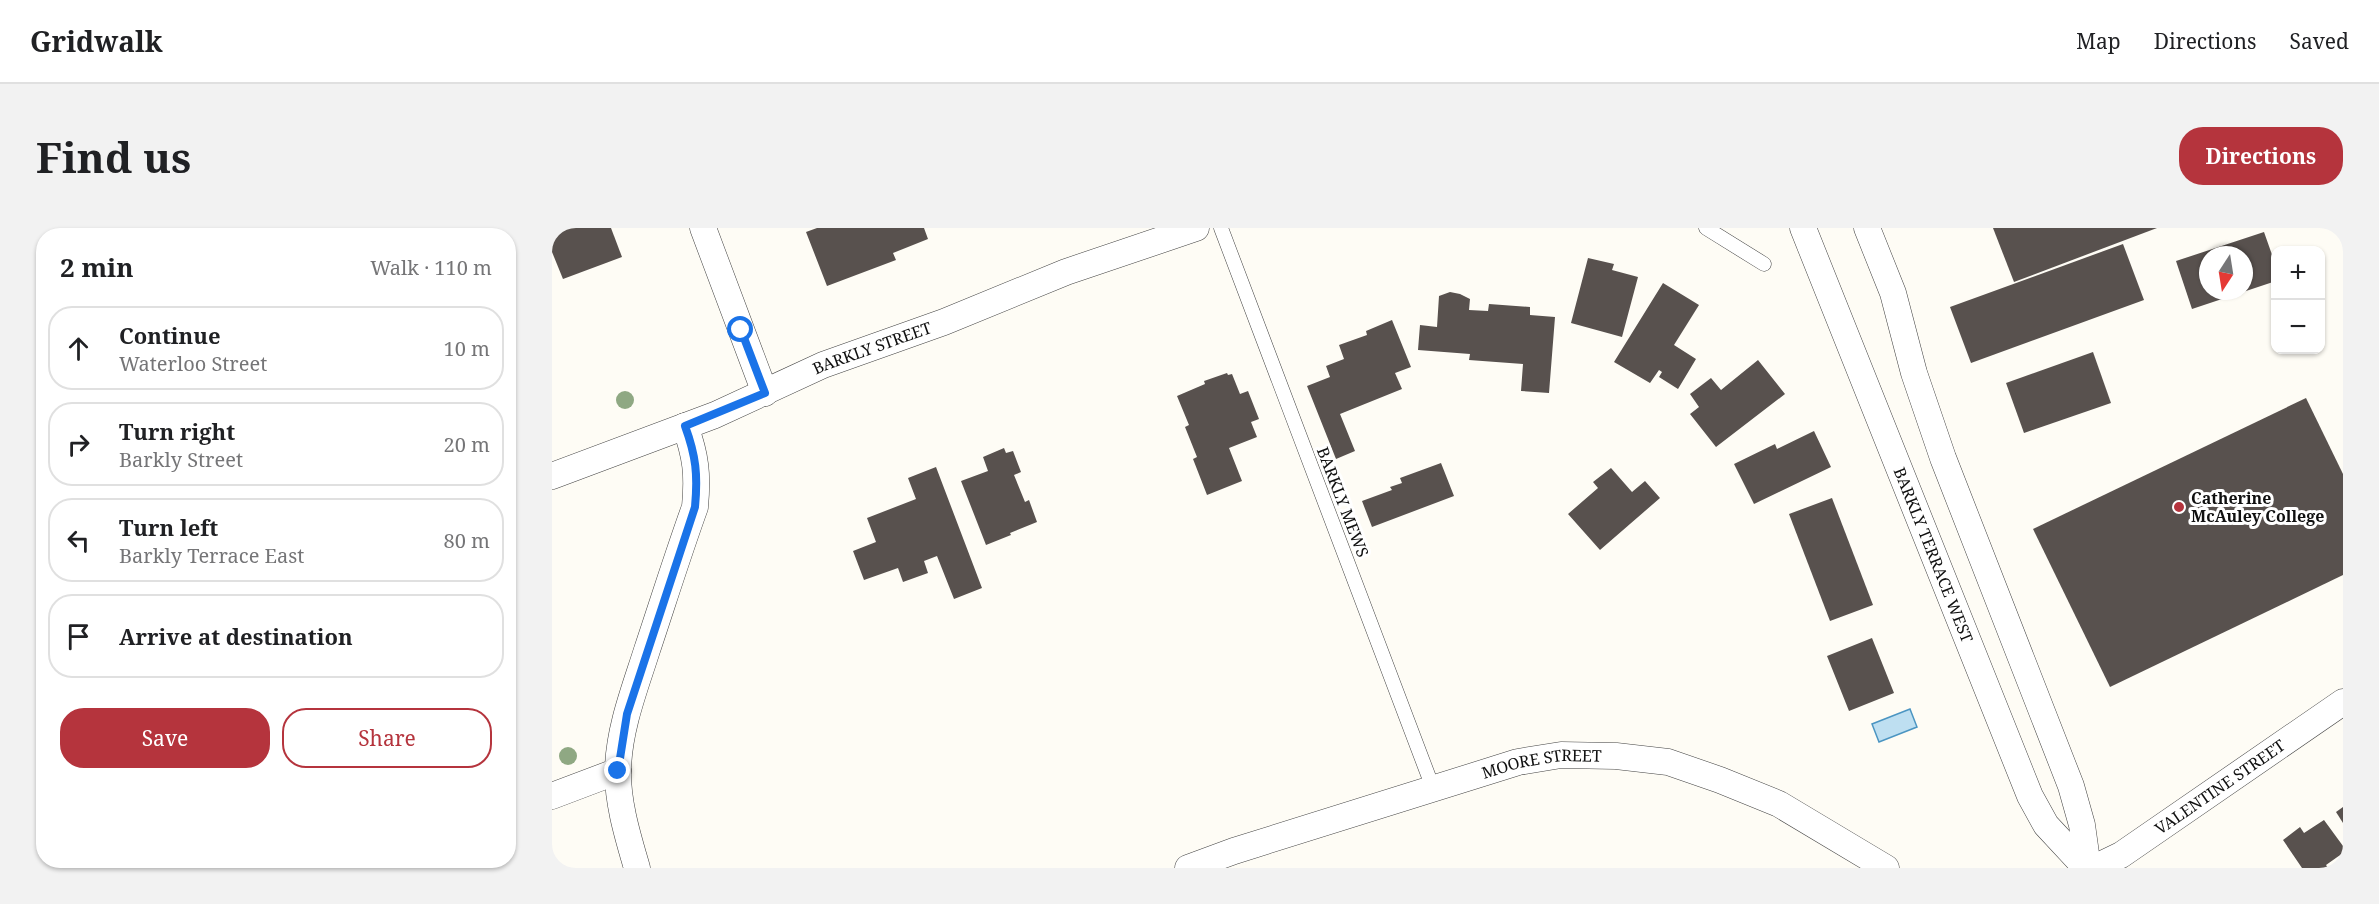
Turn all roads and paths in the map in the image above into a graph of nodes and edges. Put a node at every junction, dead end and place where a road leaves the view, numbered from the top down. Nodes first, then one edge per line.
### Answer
1 (703, 228) edge
2 (1196, 228) edge
3 (1221, 228) edge
4 (1706, 228) edge
5 (1803, 228) edge
6 (1868, 228) edge
7 (1764, 264) dead end
8 (765, 393) junction
9 (685, 426) junction
10 (552, 476) edge
11 (2343, 702) edge
12 (618, 771) junction
13 (1433, 788) junction
14 (552, 796) edge
15 (1237, 860) edge
16 (637, 868) edge
17 (1188, 868) edge
18 (1886, 868) edge
19 (2087, 868) edge
20 (2094, 868) edge

1 - 8 street
2 - 8 street, BARKLY STREET
3 - 13 lane, BARKLY MEWS
4 - 7 lane
5 - 19 street, BARKLY TERRACE WEST
6 - 19 street, BARKLY TERRACE WEST
8 - 9 street, BARKLY STREET
9 - 10 street, BARKLY STREET
9 - 12 street
11 - 20 street, VALENTINE STREET
12 - 14 street
12 - 16 street
13 - 15 street, MOORE STREET
13 - 18 street, MOORE STREET
15 - 17 street, MOORE STREET

